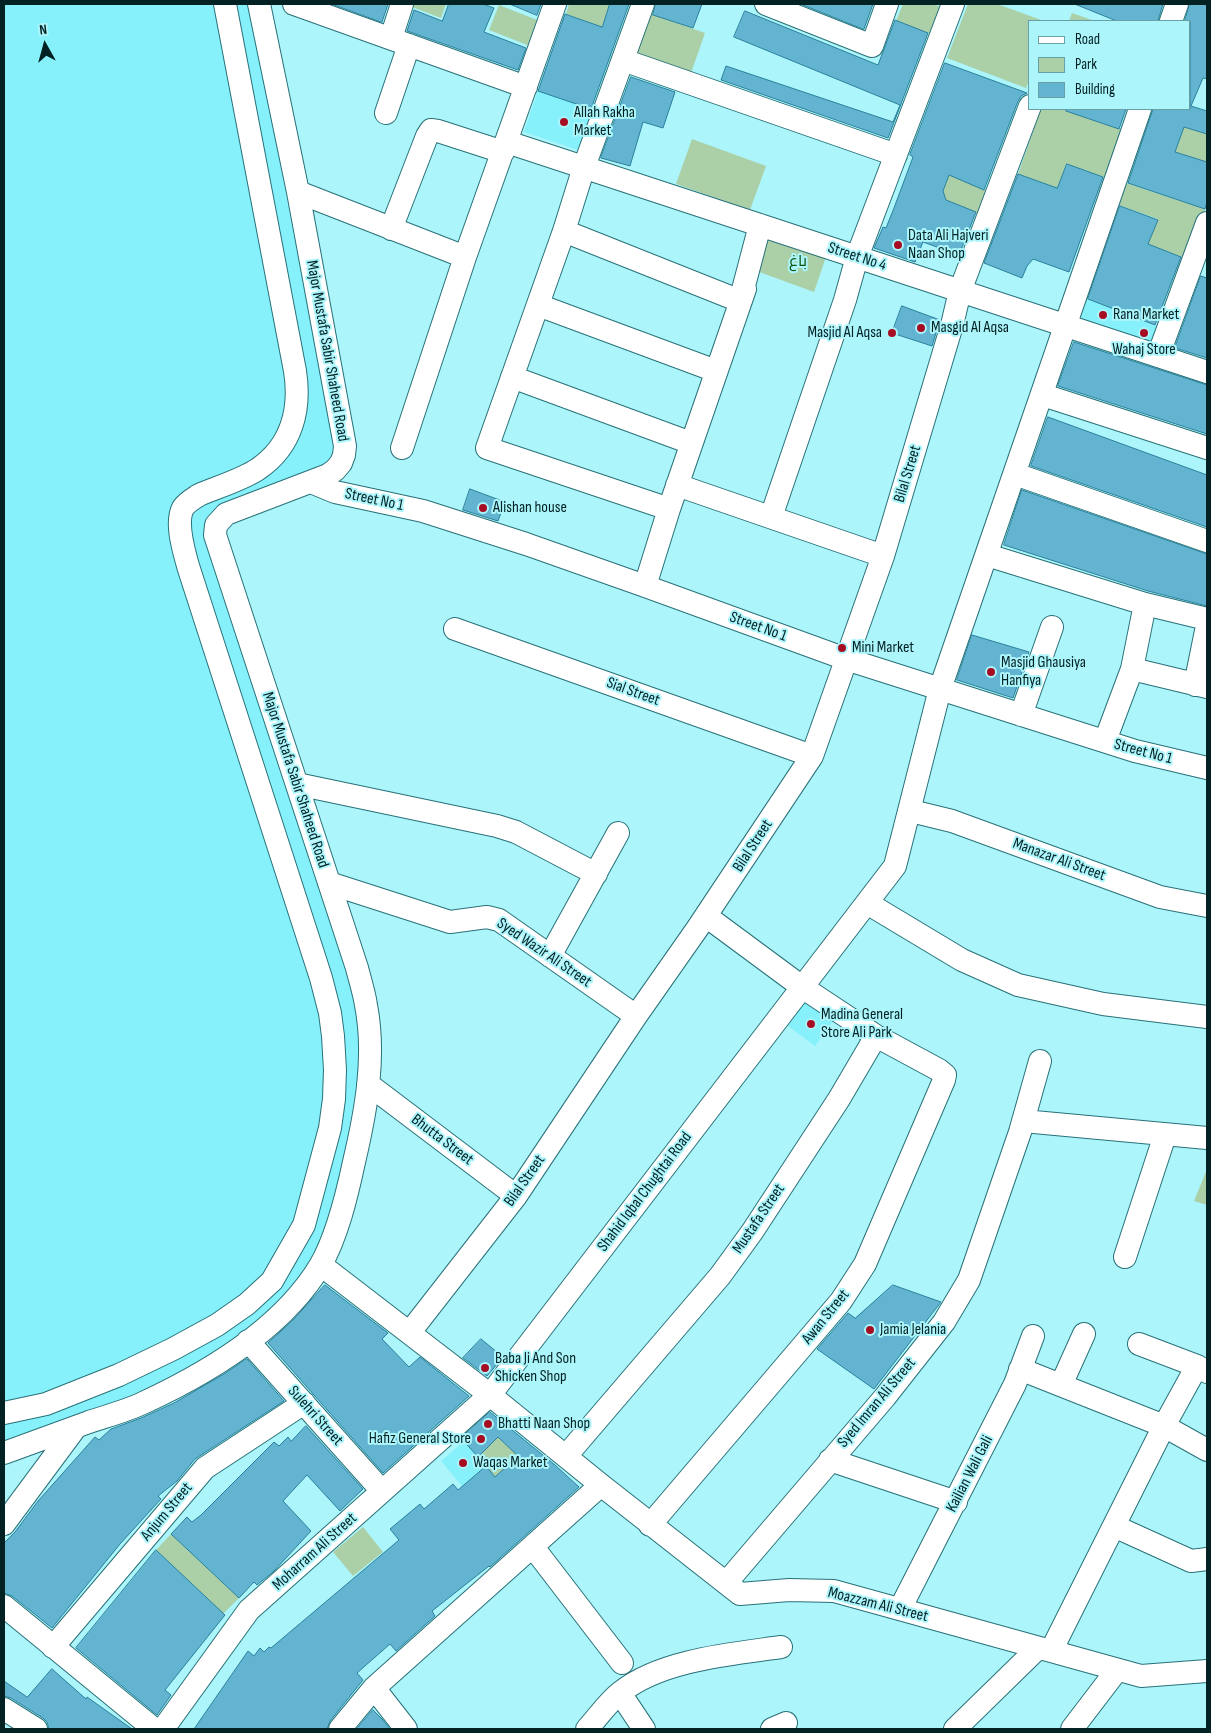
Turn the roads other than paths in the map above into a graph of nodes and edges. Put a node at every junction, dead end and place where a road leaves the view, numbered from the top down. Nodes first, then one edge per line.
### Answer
1 (225, 4) edge
2 (259, 4) edge
3 (294, 4) edge
4 (402, 4) edge
5 (555, 4) edge
6 (643, 4) edge
7 (766, 4) edge
8 (887, 4) edge
9 (953, 4) edge
10 (1177, 4) edge
11 (1170, 20) edge
12 (400, 42) junction
13 (623, 60) junction
14 (526, 87) junction
15 (1028, 110) edge
16 (1140, 110) edge
17 (386, 113) dead end
18 (505, 147) junction
19 (896, 155) junction
20 (584, 168) junction
21 (298, 192) junction
22 (1207, 222) edge
23 (760, 225) junction
24 (391, 229) junction
25 (564, 231) junction
26 (465, 257) junction
27 (857, 257) junction
28 (751, 269) dead end
29 (960, 291) junction
30 (740, 301) junction
31 (538, 305) junction
32 (1065, 325) junction
33 (1158, 356) junction
34 (716, 371) junction
35 (1207, 372) edge
36 (512, 377) junction
37 (1043, 395) junction
38 (691, 443) junction
39 (402, 448) dead end
40 (1207, 448) edge
41 (1015, 474) junction
42 (311, 482) junction
43 (677, 485) junction
44 (669, 509) junction
45 (771, 517) junction
46 (1207, 541) edge
47 (987, 555) junction
48 (883, 556) junction
49 (645, 586) junction
50 (1145, 604) junction
51 (1207, 619) edge
52 (1207, 626) edge
53 (1052, 628) dead end
54 (455, 629) dead end
55 (846, 659) junction
56 (1132, 669) junction
57 (1201, 686) edge
58 (940, 689) junction
59 (1021, 715) junction
60 (1105, 742) junction
61 (812, 756) junction
62 (1207, 768) edge
63 (297, 784) junction
64 (911, 811) junction
65 (618, 833) dead end
66 (596, 874) junction
67 (329, 883) junction
68 (867, 903) junction
69 (1207, 906) edge
70 (706, 916) junction
71 (550, 956) junction
72 (802, 987) junction
73 (636, 1016) junction
74 (1207, 1016) edge
75 (876, 1036) junction
76 (1040, 1060) dead end
77 (368, 1084) junction
78 (1023, 1121) junction
79 (1165, 1135) junction
80 (1207, 1138) edge
81 (516, 1196) junction
82 (1125, 1257) dead end
83 (321, 1265) junction
84 (410, 1332) junction
85 (1084, 1334) dead end
86 (1033, 1336) dead end
87 (248, 1341) junction
88 (1139, 1344) dead end
89 (1020, 1369) junction
90 (1202, 1369) edge
91 (1061, 1385) junction
92 (490, 1395) junction
93 (304, 1403) junction
94 (4, 1414) edge
95 (76, 1426) junction
96 (1164, 1426) junction
97 (1207, 1450) edge
98 (4, 1453) edge
99 (566, 1456) junction
100 (830, 1460) junction
101 (601, 1485) junction
102 (382, 1491) junction
103 (956, 1502) junction
104 (4, 1524) edge
105 (650, 1525) junction
106 (1114, 1526) junction
107 (533, 1547) junction
108 (1207, 1560) edge
109 (726, 1582) junction
110 (4, 1606) edge
111 (900, 1609) junction
112 (54, 1647) junction
113 (781, 1647) dead end
114 (1044, 1649) junction
115 (622, 1663) dead end
116 (1117, 1670) junction
117 (1207, 1671) edge
118 (374, 1688) junction
119 (620, 1693) junction
120 (4, 1709) edge
121 (36, 1729) edge
122 (154, 1729) edge
123 (163, 1729) edge
124 (340, 1729) edge
125 (406, 1729) edge
126 (587, 1729) edge
127 (644, 1729) edge
128 (955, 1729) edge
129 (1072, 1729) edge

1 - 94 street
2 - 21 street, Major Mustafa Sabir Shaheed Road
3 - 12 street
4 - 12 street
5 - 14 street
6 - 13 street
7 - 8 street
9 - 19 street
10 - 11 street
12 - 14 street
12 - 17 street
13 - 19 street
13 - 20 street
14 - 18 street
15 - 29 street, Bilal Street
16 - 32 street, Shahid Iqbal Chughtai Road
18 - 20 street, Street No 4
18 - 24 street, Street No 4
18 - 26 street
19 - 27 street
20 - 23 street, Street No 4
20 - 25 street
21 - 24 street
21 - 42 street, Major Mustafa Sabir Shaheed Road
22 - 33 street
23 - 27 street, Street No 4
23 - 30 street
24 - 26 street
25 - 30 street
25 - 31 street
26 - 39 street
27 - 29 street, Street No 4
27 - 45 street
28 - 30 street
29 - 32 street, Street No 4
29 - 48 street, Bilal Street
30 - 34 street
31 - 34 street
31 - 36 street
32 - 33 street, Street No 4
32 - 37 street, Shahid Iqbal Chughtai Road
33 - 35 street, Street No 4
34 - 38 street
36 - 38 street
36 - 44 street
37 - 40 street
37 - 41 street, Shahid Iqbal Chughtai Road
38 - 43 street
41 - 46 street
41 - 47 street, Shahid Iqbal Chughtai Road
42 - 49 street, Street No 1
42 - 63 street, Major Mustafa Sabir Shaheed Road
43 - 44 street
43 - 45 street
44 - 49 street
45 - 48 street
47 - 50 street
47 - 58 street, Shahid Iqbal Chughtai Road
48 - 55 street, Bilal Street
49 - 55 street, Street No 1
50 - 51 street
50 - 56 street
52 - 57 street
53 - 59 street
54 - 61 street, Sial Street
55 - 58 street, Street No 1
55 - 61 street, Bilal Street
56 - 57 street
56 - 60 street
58 - 59 street, Street No 1
58 - 64 street, Shahid Iqbal Chughtai Road
59 - 60 street, Street No 1
60 - 62 street, Street No 1
61 - 70 street, Bilal Street
63 - 66 street
63 - 67 street, Major Mustafa Sabir Shaheed Road
64 - 68 street, Shahid Iqbal Chughtai Road
64 - 69 street, Manazar Ali Street
65 - 66 street
66 - 71 street
67 - 71 street, Syed Wazir Ali Street
67 - 77 street, Major Mustafa Sabir Shaheed Road
68 - 72 street, Shahid Iqbal Chughtai Road
68 - 74 street
70 - 72 street
70 - 73 street, Bilal Street
71 - 73 street, Syed Wazir Ali Street
72 - 75 street
72 - 92 street, Shahid Iqbal Chughtai Road
73 - 81 street, Bilal Street
75 - 99 street, Mustafa Street
75 - 105 street, Awan Street
76 - 78 street, Syed Imran Ali Street
77 - 81 street, Bhutta Street
77 - 83 street, Major Mustafa Sabir Shaheed Road
78 - 79 street
78 - 100 street, Syed Imran Ali Street
79 - 80 street
79 - 82 street
81 - 84 street, Bilal Street
83 - 84 street
83 - 87 street, Major Mustafa Sabir Shaheed Road
84 - 92 street
85 - 91 street
86 - 89 street, Kailian Wali Gali
87 - 93 street, Sulehri Street
87 - 95 street, Major Mustafa Sabir Shaheed Road
88 - 90 street
89 - 91 street
89 - 103 street, Kailian Wali Gali
90 - 96 street
91 - 96 street
92 - 99 street, Moazzam Ali Street
92 - 102 street, Moharram Ali Street
93 - 102 street, Sulehri Street
93 - 112 street, Anjum Street
95 - 98 street, Major Mustafa Sabir Shaheed Road
95 - 104 street
96 - 97 street
96 - 106 street
99 - 101 street, Moazzam Ali Street
100 - 103 street
100 - 109 street, Syed Imran Ali Street
101 - 105 street, Moazzam Ali Street
101 - 107 street
102 - 123 street, Moharram Ali Street
103 - 111 street, Kailian Wali Gali
105 - 109 street, Moazzam Ali Street
106 - 108 street
106 - 114 street
107 - 115 street
107 - 118 street
109 - 111 street, Moazzam Ali Street
110 - 112 street
111 - 114 street, Moazzam Ali Street
112 - 122 street
113 - 119 street
114 - 116 street, Moazzam Ali Street
114 - 128 street
116 - 117 street, Moazzam Ali Street
116 - 129 street
118 - 124 street
118 - 125 street
119 - 126 street
119 - 127 street
120 - 121 street

